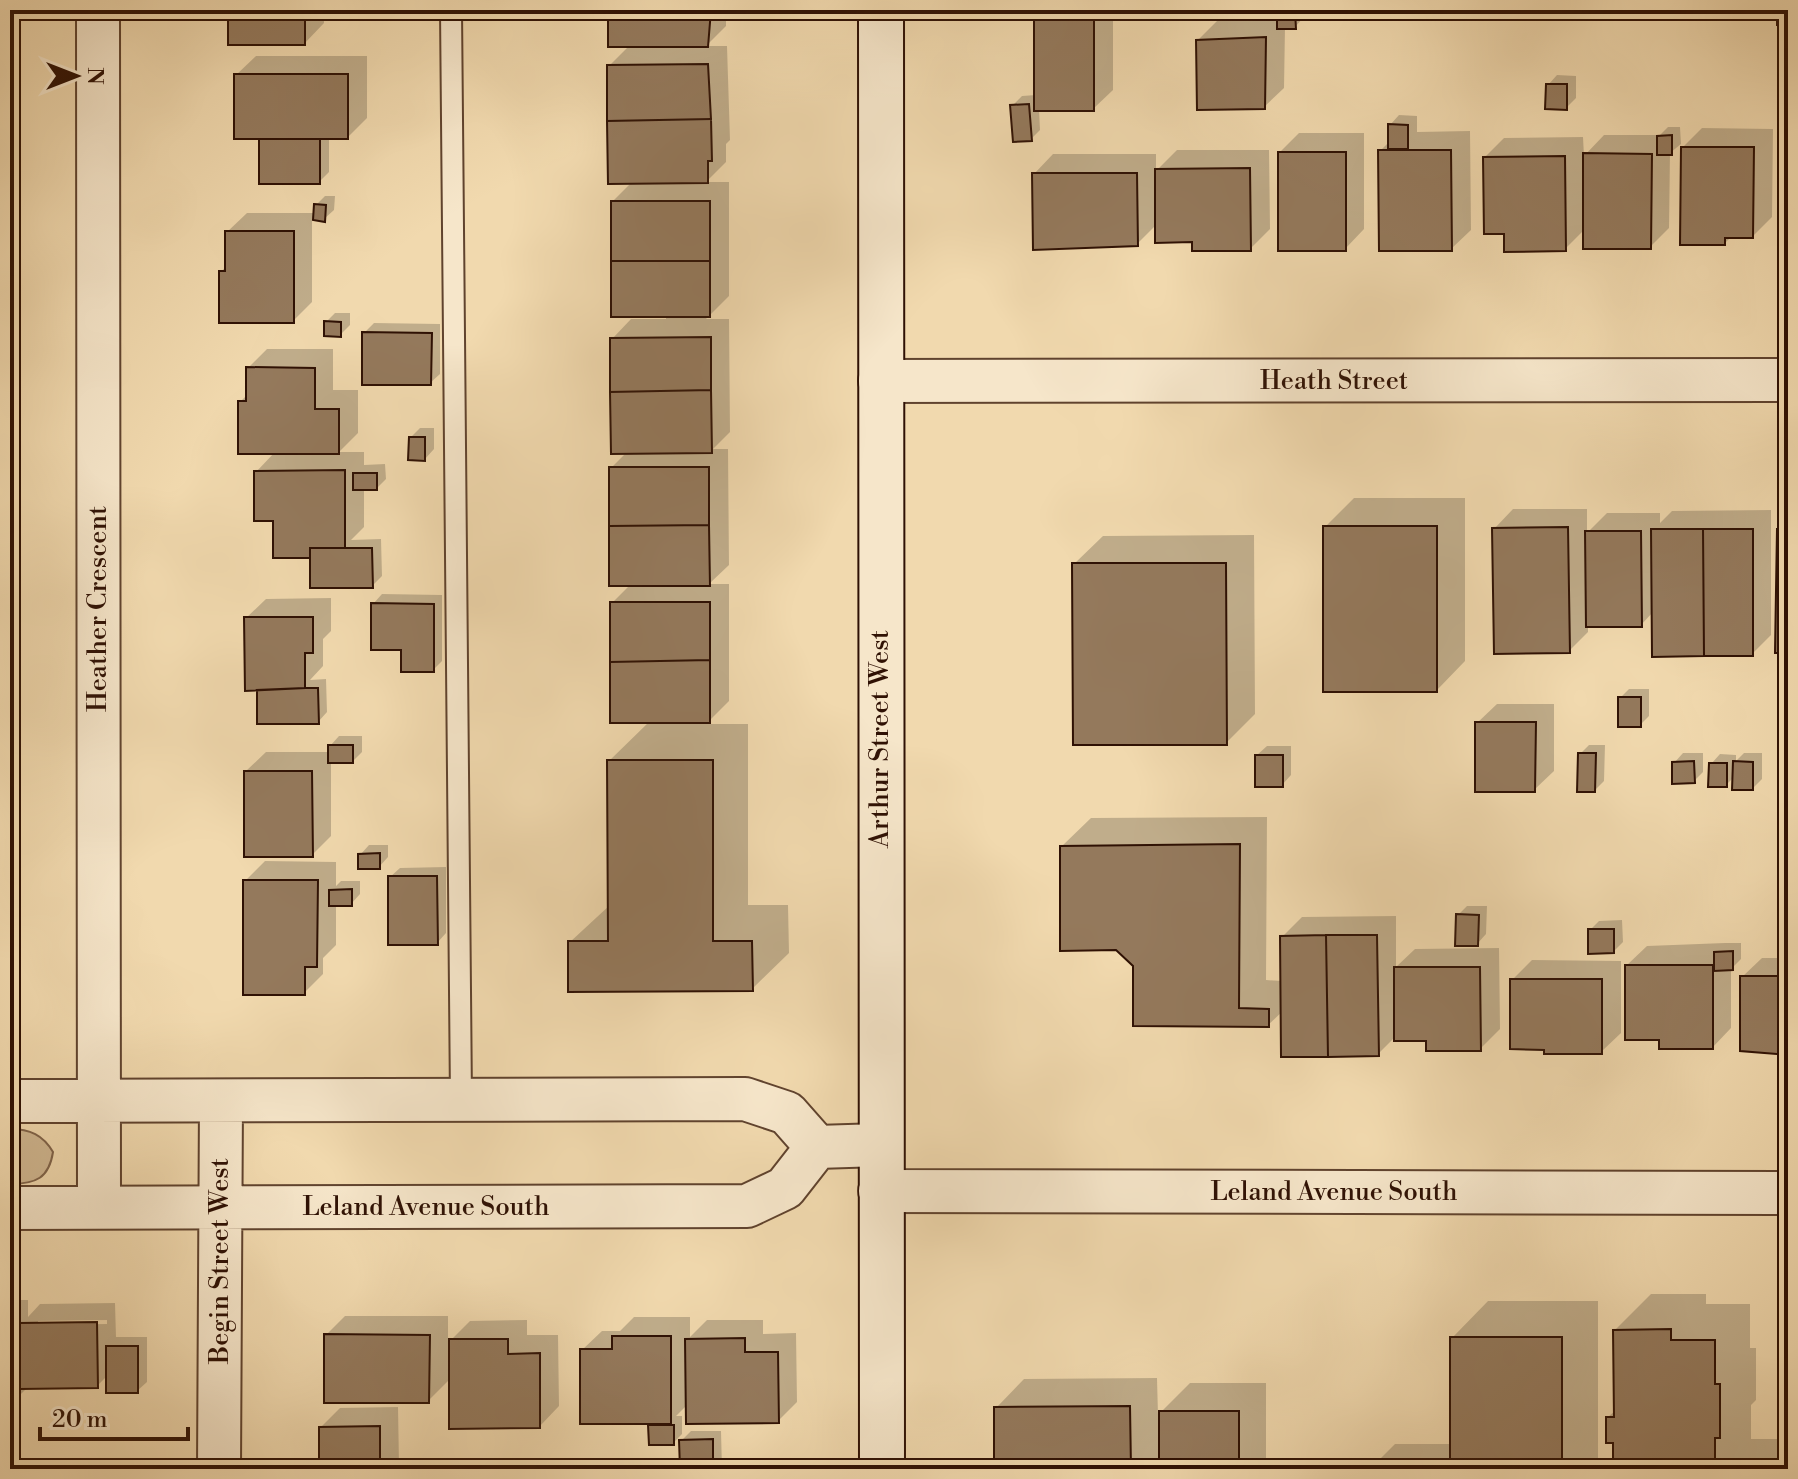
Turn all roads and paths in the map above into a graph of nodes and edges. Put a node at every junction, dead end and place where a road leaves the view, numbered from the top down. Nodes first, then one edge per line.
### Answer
1 (98, 10) edge
2 (451, 10) edge
3 (881, 10) edge
4 (1788, 380) edge
5 (880, 381) junction
6 (461, 1100) junction
7 (10, 1101) edge
8 (221, 1101) junction
9 (99, 1102) junction
10 (880, 1145) junction
11 (817, 1147) junction
12 (880, 1191) junction
13 (1788, 1193) edge
14 (99, 1207) junction
15 (219, 1207) junction
16 (10, 1208) edge
17 (219, 1469) edge
18 (882, 1469) edge

1 - 9 street, Heather Crescent
2 - 6 lane
3 - 5 main road, Arthur Street West
4 - 5 street, Heath Street
5 - 10 main road, Arthur Street West
6 - 8 street
6 - 11 street
7 - 9 street
8 - 9 street
8 - 15 street, Begin Street West
9 - 14 street, Heather Crescent
10 - 11 street
10 - 12 main road, Arthur Street West
11 - 15 street, Leland Avenue South
12 - 13 street, Leland Avenue South
12 - 18 main road, Arthur Street West
14 - 15 street, Leland Avenue South
14 - 16 street, Leland Avenue South
15 - 17 street, Begin Street West

